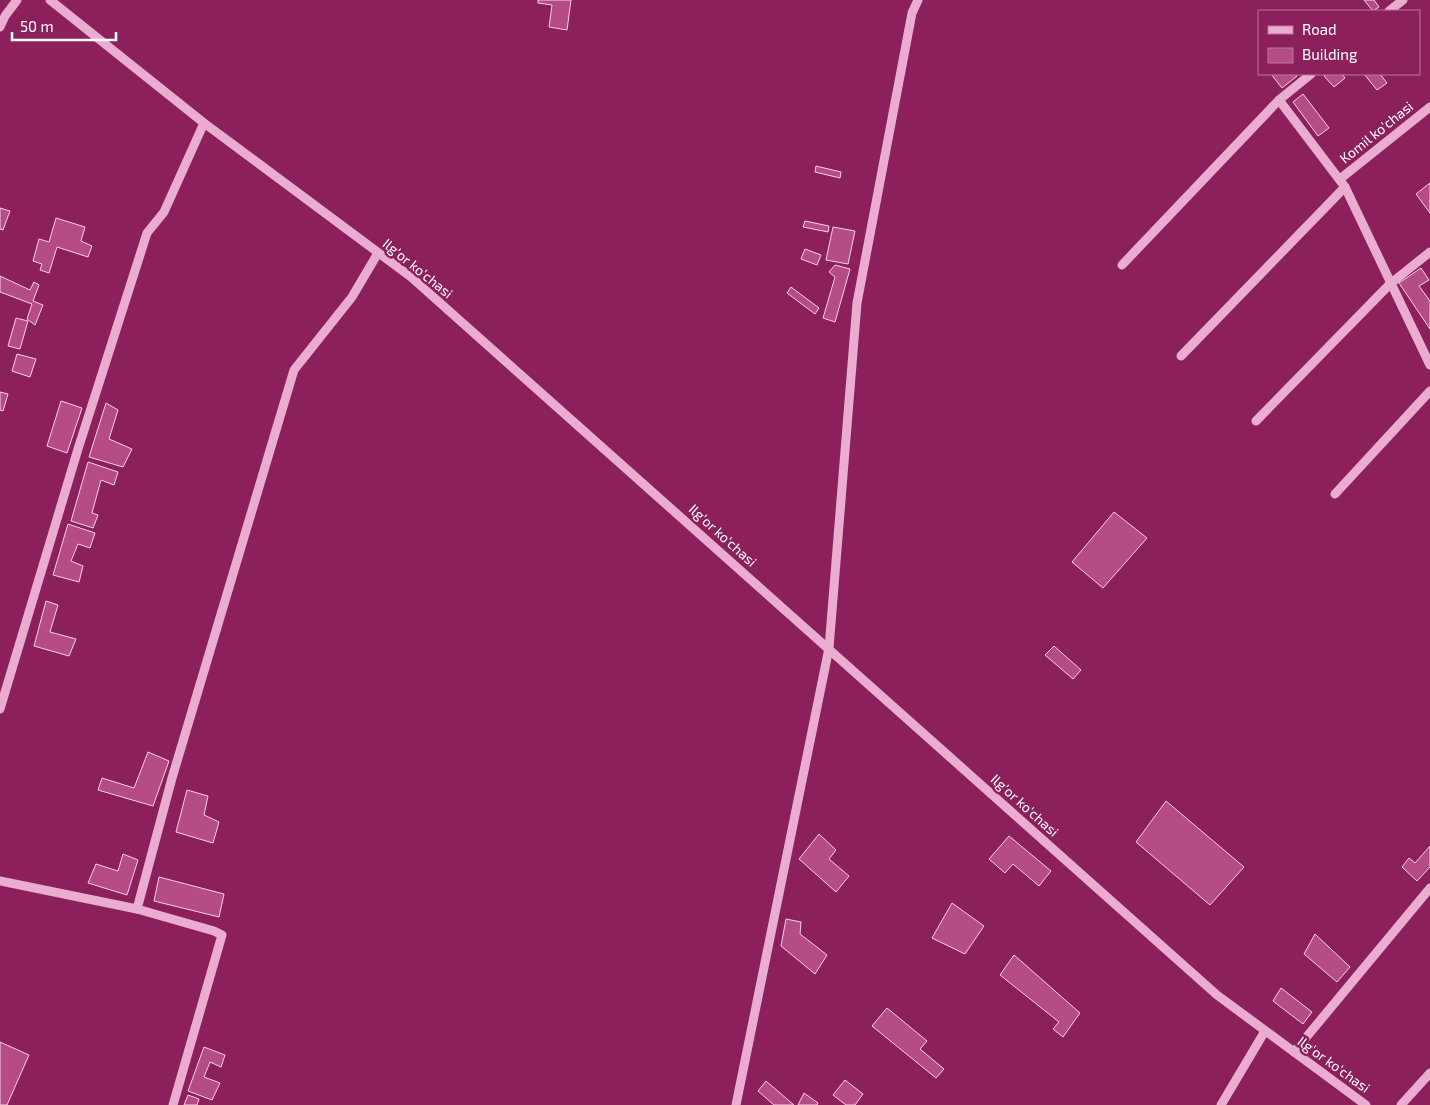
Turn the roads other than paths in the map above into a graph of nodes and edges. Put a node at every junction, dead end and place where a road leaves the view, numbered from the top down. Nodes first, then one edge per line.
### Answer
1 (18, 0) edge
2 (50, 0) edge
3 (918, 0) edge
4 (1403, 0) edge
5 (1390, 10) edge
6 (0, 27) edge
7 (1310, 75) edge
8 (1279, 100) junction
9 (1430, 107) edge
10 (204, 123) junction
11 (1340, 178) junction
12 (1345, 188) junction
13 (378, 252) junction
14 (1430, 252) edge
15 (1122, 265) dead end
16 (1390, 284) junction
17 (1181, 356) dead end
18 (1430, 365) edge
19 (1430, 391) edge
20 (1256, 421) dead end
21 (1335, 494) dead end
22 (829, 648) junction
23 (0, 709) edge
24 (0, 881) edge
25 (1430, 888) edge
26 (137, 910) junction
27 (1265, 1031) junction
28 (1294, 1052) junction
29 (1430, 1074) edge
30 (173, 1105) edge
31 (736, 1105) edge
32 (1221, 1105) edge
33 (1366, 1105) edge
34 (1401, 1105) edge

1 - 6 street
2 - 10 street, Ilg'or ko'chasi
3 - 22 street
4 - 5 street
7 - 8 street
8 - 11 street
8 - 15 street
9 - 11 street, Komil ko'chasi
10 - 13 street, Ilg'or ko'chasi
10 - 23 street
11 - 12 street
12 - 16 street
12 - 17 street
13 - 22 street, Ilg'or ko'chasi
13 - 26 street
14 - 16 street
16 - 18 street
16 - 20 street
19 - 21 street
22 - 27 street, Ilg'or ko'chasi
22 - 31 street
24 - 26 street
25 - 28 street
26 - 30 street
27 - 28 street, Ilg'or ko'chasi
27 - 32 street
28 - 33 street, Ilg'or ko'chasi
29 - 34 street

